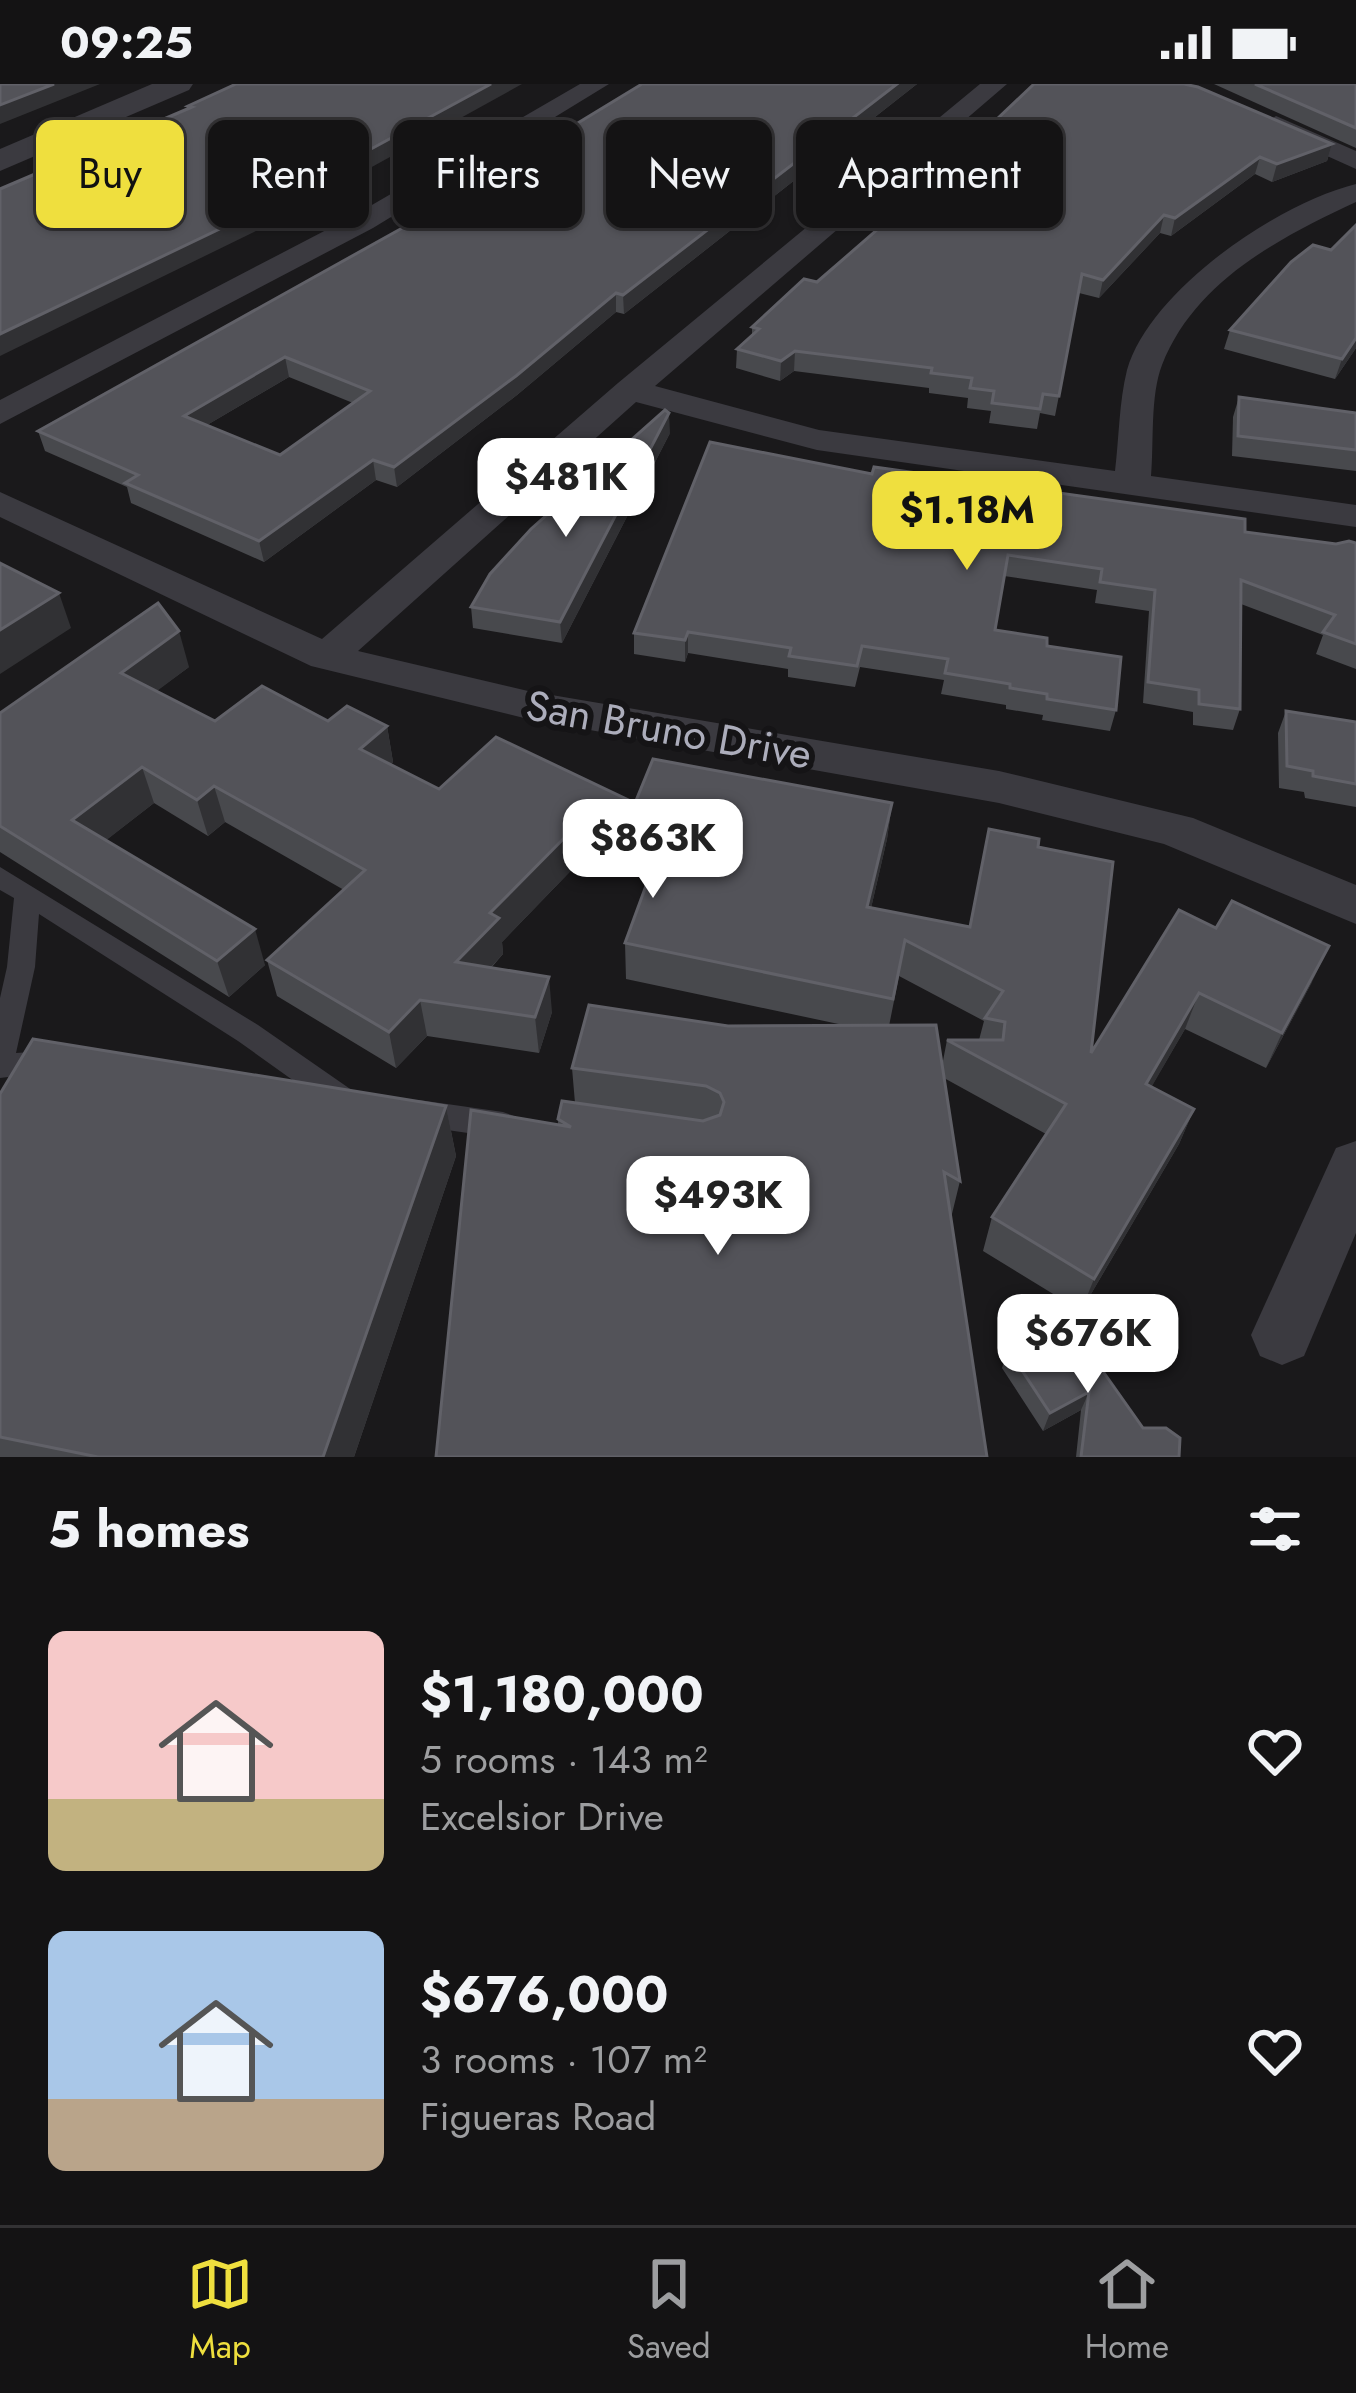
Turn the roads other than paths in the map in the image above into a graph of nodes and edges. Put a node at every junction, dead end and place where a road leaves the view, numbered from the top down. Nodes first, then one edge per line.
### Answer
1 (178, 84) edge
2 (597, 84) edge
3 (995, 84) edge
4 (1244, 111) edge
5 (0, 161) edge
6 (1356, 161) edge
7 (1356, 192) edge
8 (630, 390) junction
9 (0, 414) edge
10 (1132, 482) junction
11 (0, 502) edge
12 (1356, 516) edge
13 (326, 657) junction
14 (0, 878) edge
15 (27, 894) junction
16 (1356, 905) edge
17 (68, 1062) edge
18 (0, 1063) edge
19 (277, 1092) edge
20 (368, 1106) junction
21 (525, 1128) edge
22 (1356, 1166) edge
23 (1282, 1335) dead end

1 - 5 street
2 - 9 street
3 - 8 street
4 - 6 street
7 - 10 street
8 - 10 street
8 - 13 street
10 - 12 street
11 - 13 street, San Bruno Drive
13 - 16 street, San Bruno Drive
14 - 15 lane
15 - 18 lane
15 - 20 lane
17 - 18 lane
19 - 20 lane
20 - 21 lane
22 - 23 street

